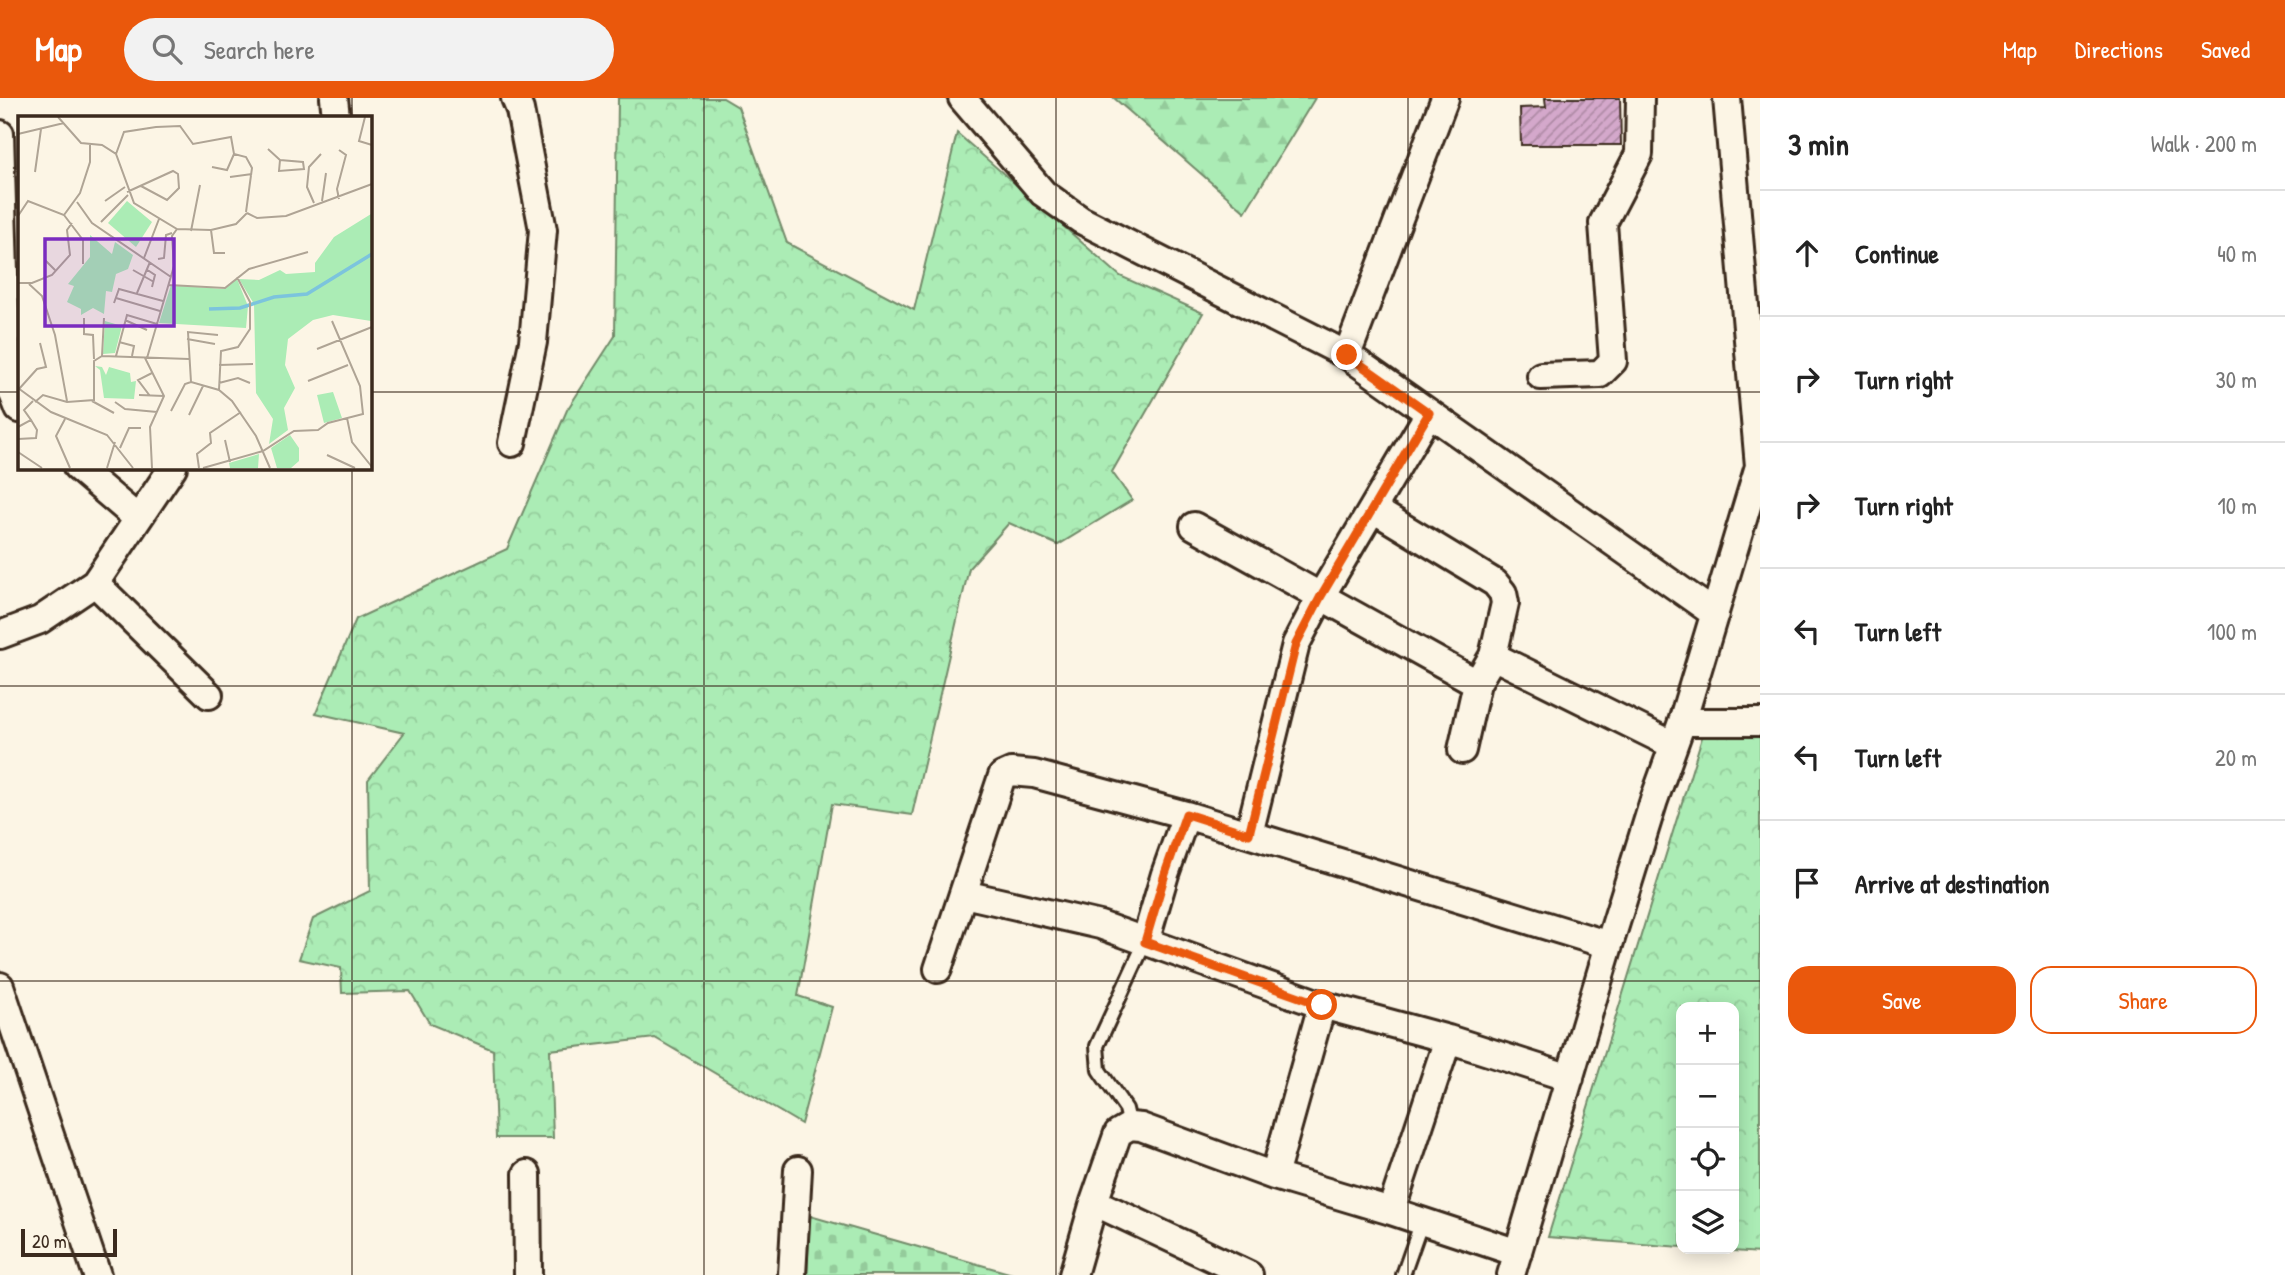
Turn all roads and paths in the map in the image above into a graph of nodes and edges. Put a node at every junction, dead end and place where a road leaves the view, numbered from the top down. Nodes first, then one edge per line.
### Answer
1 (334, 98) edge
2 (515, 98) edge
3 (962, 98) edge
4 (1445, 98) edge
5 (1640, 98) edge
6 (1727, 98) edge
7 (336, 116) edge
8 (0, 134) edge
9 (1347, 355) junction
10 (1541, 376) dead end
11 (18, 406) edge
12 (1429, 413) junction
13 (512, 443) dead end
14 (80, 469) edge
15 (172, 469) edge
16 (1373, 509) junction
17 (138, 519) junction
18 (1194, 526) dead end
19 (95, 583) junction
20 (1321, 596) junction
21 (1715, 614) junction
22 (0, 635) edge
23 (1493, 656) junction
24 (1477, 683) junction
25 (209, 695) dead end
26 (1760, 722) edge
27 (1678, 734) junction
28 (1462, 750) dead end
29 (1186, 814) junction
30 (1249, 834) junction
31 (964, 894) junction
32 (1145, 942) junction
33 (1609, 945) junction
34 (938, 969) dead end
35 (0, 986) edge
36 (1322, 1005) junction
37 (1448, 1039) junction
38 (1570, 1078) junction
39 (1130, 1126) junction
40 (798, 1170) dead end
41 (527, 1174) dead end
42 (1274, 1176) junction
43 (1094, 1202) junction
44 (1391, 1211) junction
45 (1422, 1221) junction
46 (1514, 1264) edge
47 (97, 1275) edge
48 (528, 1275) edge
49 (792, 1275) edge
50 (1073, 1275) edge
51 (1249, 1275) edge
52 (1403, 1275) edge

1 - 7 street
2 - 13 street
3 - 9 street
4 - 9 street
5 - 10 street
6 - 21 street
8 - 11 street
9 - 12 street
12 - 16 street
12 - 21 street
14 - 17 street
15 - 17 street
16 - 20 street
16 - 23 street
17 - 19 street
18 - 20 street
19 - 22 street
19 - 25 street
20 - 24 street
20 - 30 street
21 - 27 street
23 - 24 street
23 - 27 street
24 - 28 street
26 - 27 street
27 - 33 street
29 - 30 street
29 - 31 street
29 - 32 street
30 - 33 street
31 - 32 street
31 - 34 street
32 - 36 street
32 - 39 lane
33 - 38 street
35 - 47 street
36 - 37 street
36 - 42 street
37 - 38 street
37 - 44 street
38 - 46 street
39 - 42 street
39 - 43 street
40 - 49 street
41 - 48 street
42 - 44 street
43 - 50 street
43 - 51 street
44 - 45 street
45 - 46 street
45 - 52 lane

